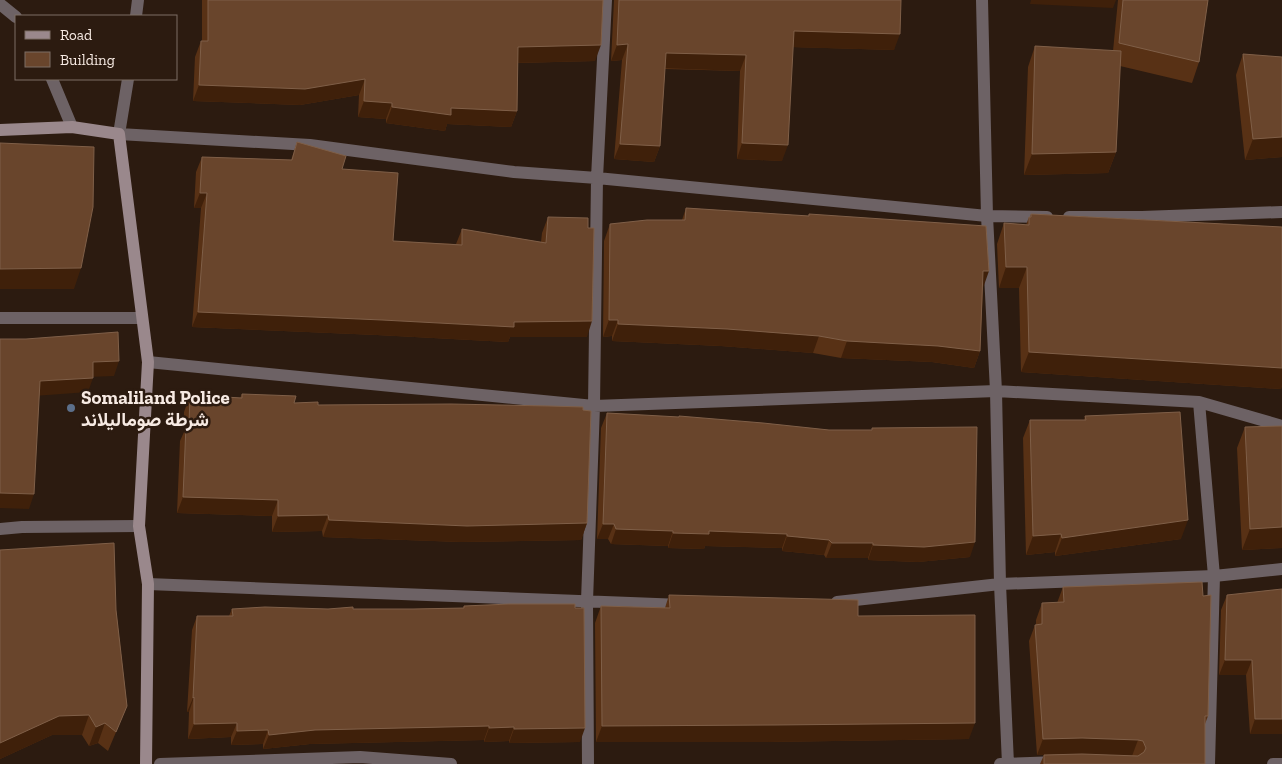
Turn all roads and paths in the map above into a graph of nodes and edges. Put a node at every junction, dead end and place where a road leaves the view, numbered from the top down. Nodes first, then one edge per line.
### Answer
1 (138, 0) edge
2 (606, 0) edge
3 (982, 0) edge
4 (0, 4) edge
5 (136, 15) edge
6 (15, 16) edge
7 (52, 80) edge
8 (128, 80) edge
9 (72, 127) junction
10 (0, 130) edge
11 (120, 134) junction
12 (597, 178) junction
13 (1282, 212) edge
14 (987, 216) junction
15 (0, 318) edge
16 (142, 318) junction
17 (148, 362) junction
18 (996, 391) junction
19 (1199, 402) junction
20 (594, 406) junction
21 (1282, 426) edge
22 (139, 526) junction
23 (0, 529) edge
24 (1282, 568) edge
25 (1214, 576) junction
26 (148, 584) junction
27 (1000, 584) junction
28 (587, 601) junction
29 (821, 604) edge
30 (694, 605) edge
31 (360, 761) edge
32 (1066, 762) edge
33 (146, 764) edge
34 (160, 764) edge
35 (451, 764) edge
36 (588, 764) edge
37 (1006, 764) edge
38 (1209, 764) edge
39 (1273, 764) edge
40 (1282, 764) edge

1 - 5 street
2 - 12 street
3 - 14 street
4 - 6 street
7 - 9 street
8 - 11 street
9 - 10 street
9 - 11 street
11 - 12 street
11 - 16 street
12 - 14 street
12 - 20 street
13 - 14 street
14 - 18 street
15 - 16 street
16 - 17 street
17 - 20 street
17 - 22 street
18 - 19 street
18 - 20 street
18 - 27 street
19 - 21 street
19 - 25 street
20 - 28 street
22 - 23 street
22 - 26 street
24 - 25 street
25 - 27 street
25 - 38 street
26 - 28 street
26 - 33 street
27 - 29 street
27 - 37 street
28 - 30 street
28 - 36 street
31 - 34 street
31 - 35 street
32 - 37 street
39 - 40 street

